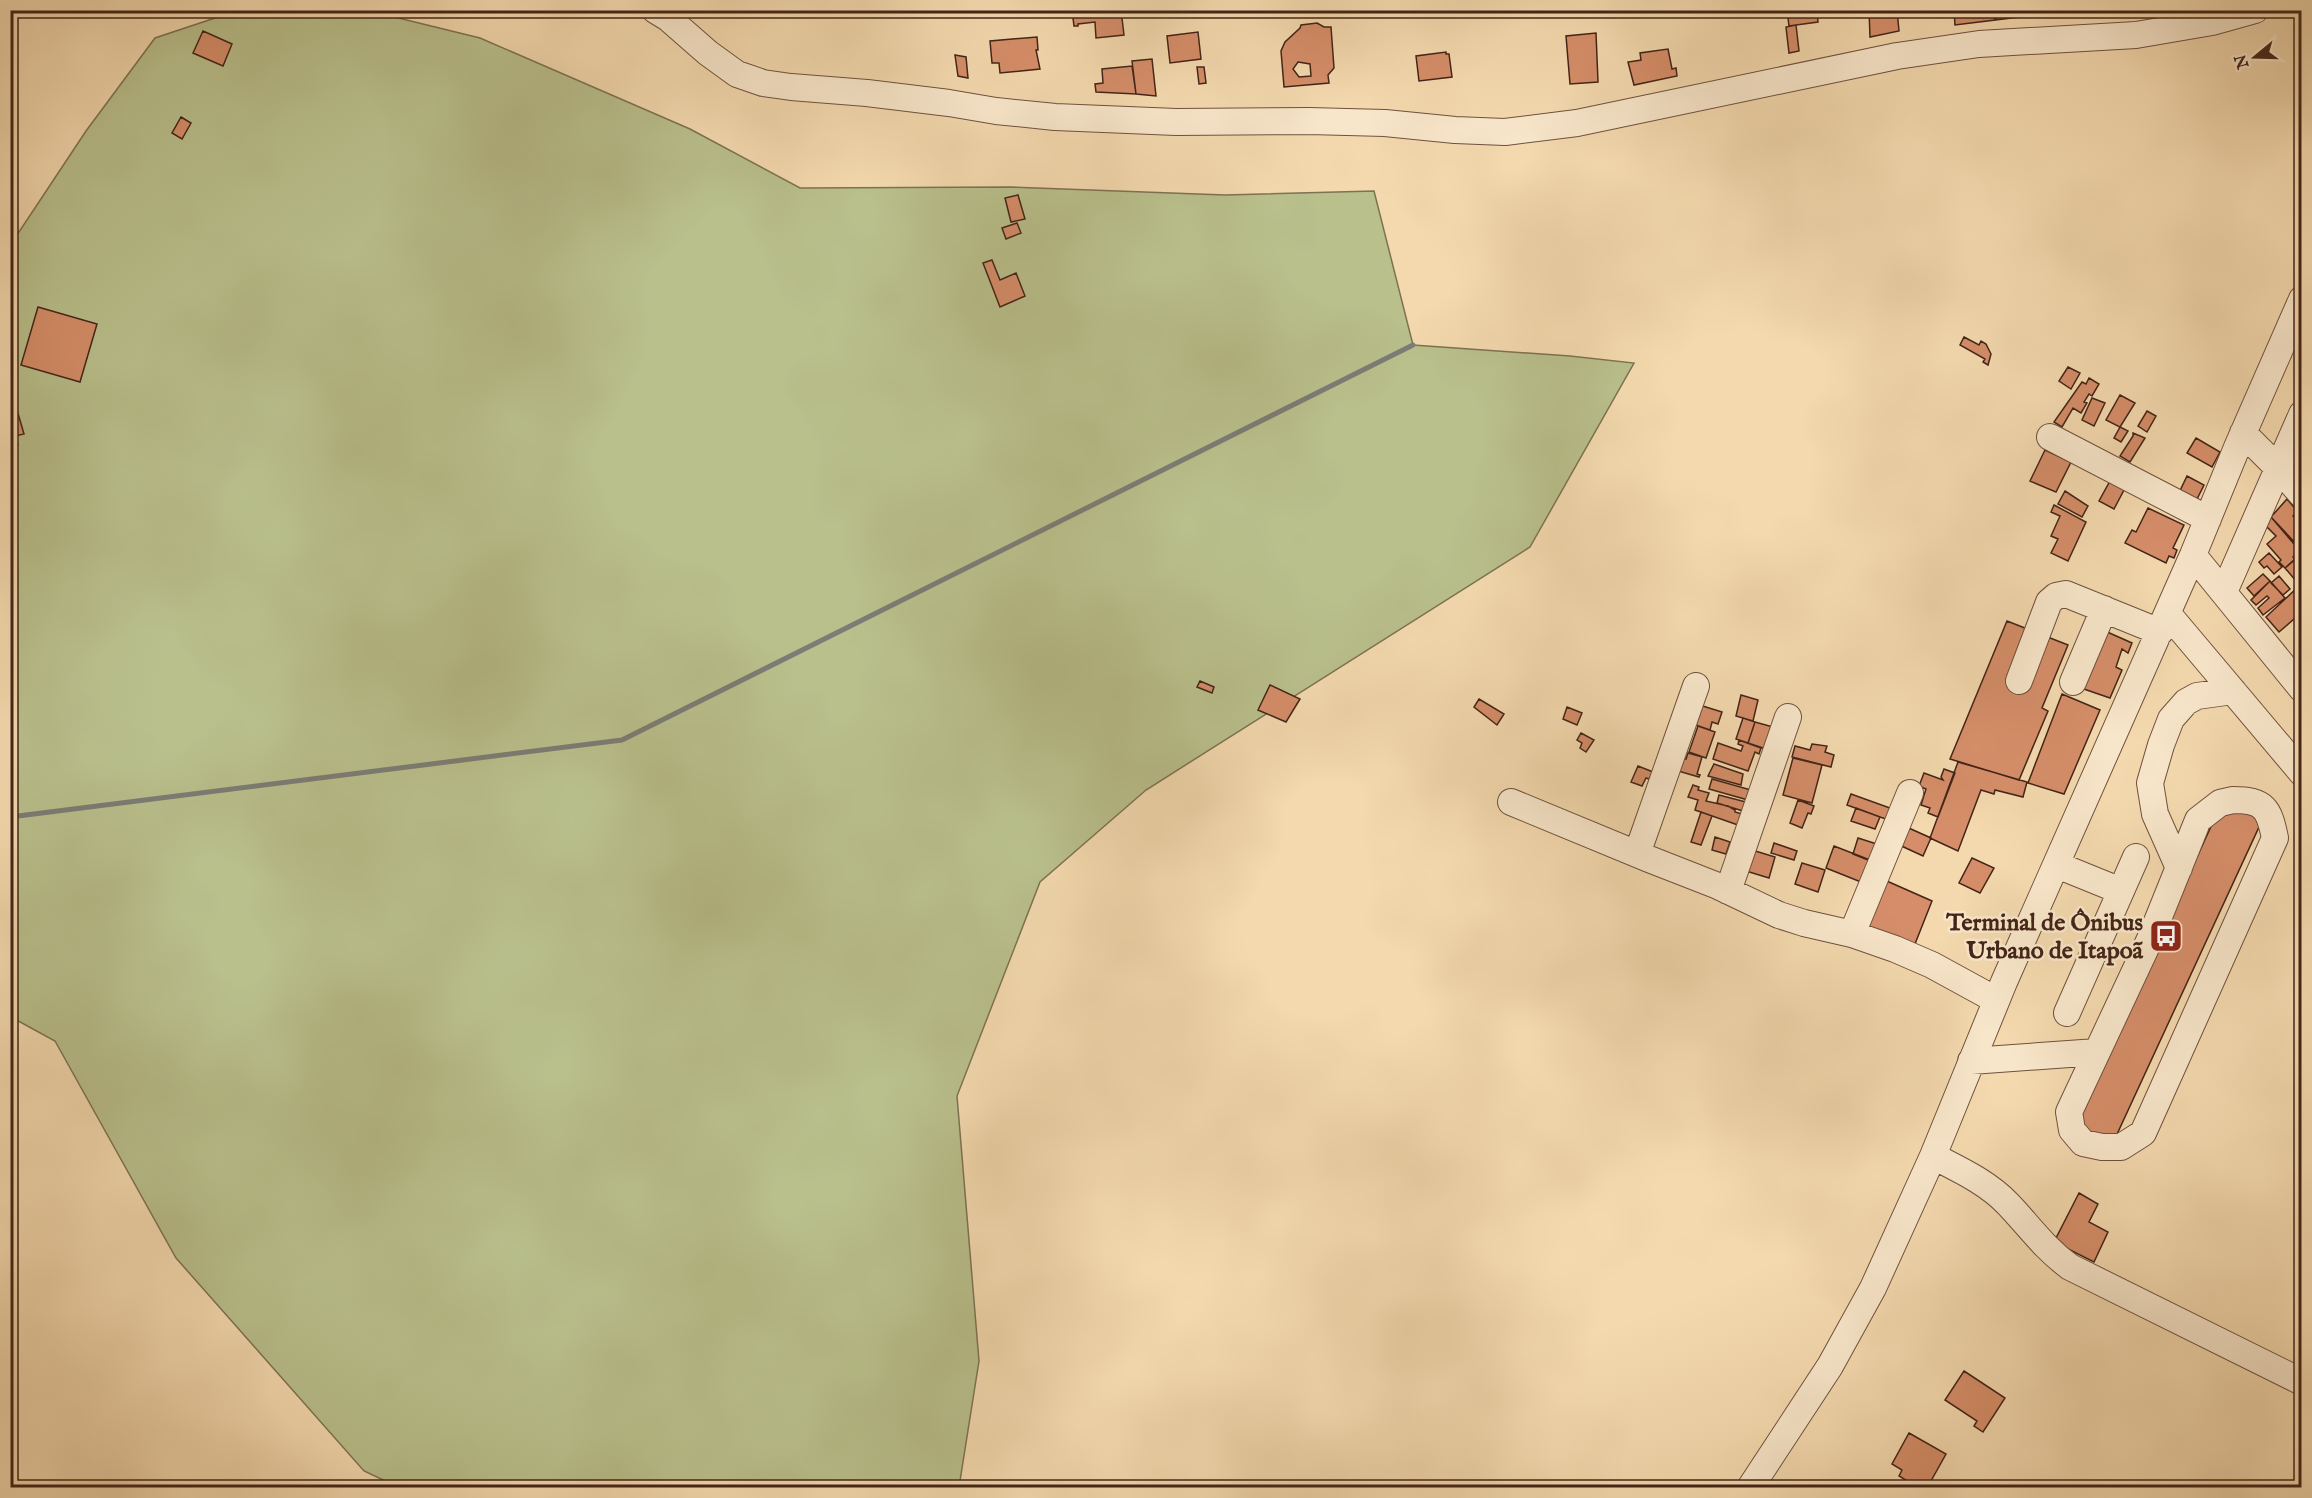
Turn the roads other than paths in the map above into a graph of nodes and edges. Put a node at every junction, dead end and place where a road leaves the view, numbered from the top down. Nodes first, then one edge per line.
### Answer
1 (655, 10) edge
2 (2255, 10) edge
3 (2301, 299) edge
4 (2293, 342) edge
5 (2301, 414) edge
6 (2243, 433) junction
7 (2050, 437) dead end
8 (2279, 469) junction
9 (2301, 495) edge
10 (2208, 519) junction
11 (2193, 555) junction
12 (2224, 592) junction
13 (2104, 609) junction
14 (2164, 623) junction
15 (2019, 681) dead end
16 (2073, 682) dead end
17 (1696, 686) dead end
18 (2301, 690) edge
19 (2232, 691) junction
20 (1788, 717) dead end
21 (2301, 773) edge
22 (1910, 793) dead end
23 (1511, 801) dead end
24 (1637, 854) junction
25 (2136, 857) dead end
26 (2056, 865) junction
27 (2179, 868) junction
28 (1728, 891) junction
29 (2121, 891) junction
30 (1852, 934) junction
31 (1996, 1000) junction
32 (2067, 1013) dead end
33 (2097, 1052) junction
34 (1971, 1061) junction
35 (1933, 1156) junction
36 (2301, 1382) edge
37 (1750, 1488) edge

1 - 2 street
3 - 4 street
4 - 6 street
5 - 8 street
6 - 8 street
6 - 10 street
7 - 10 street
8 - 9 street
8 - 12 street
10 - 11 street
11 - 12 street
11 - 14 street
12 - 18 street
13 - 14 street
13 - 15 street
13 - 16 street
14 - 19 street
14 - 26 street
17 - 24 street
19 - 21 street
19 - 27 street
20 - 28 street
22 - 30 street
23 - 24 street
24 - 28 street
25 - 29 street
26 - 29 street
26 - 31 street
27 - 33 street
27 - 33 street
28 - 30 street
29 - 32 street
30 - 31 street
31 - 34 street
33 - 34 street
34 - 35 street
35 - 36 street
35 - 37 street

